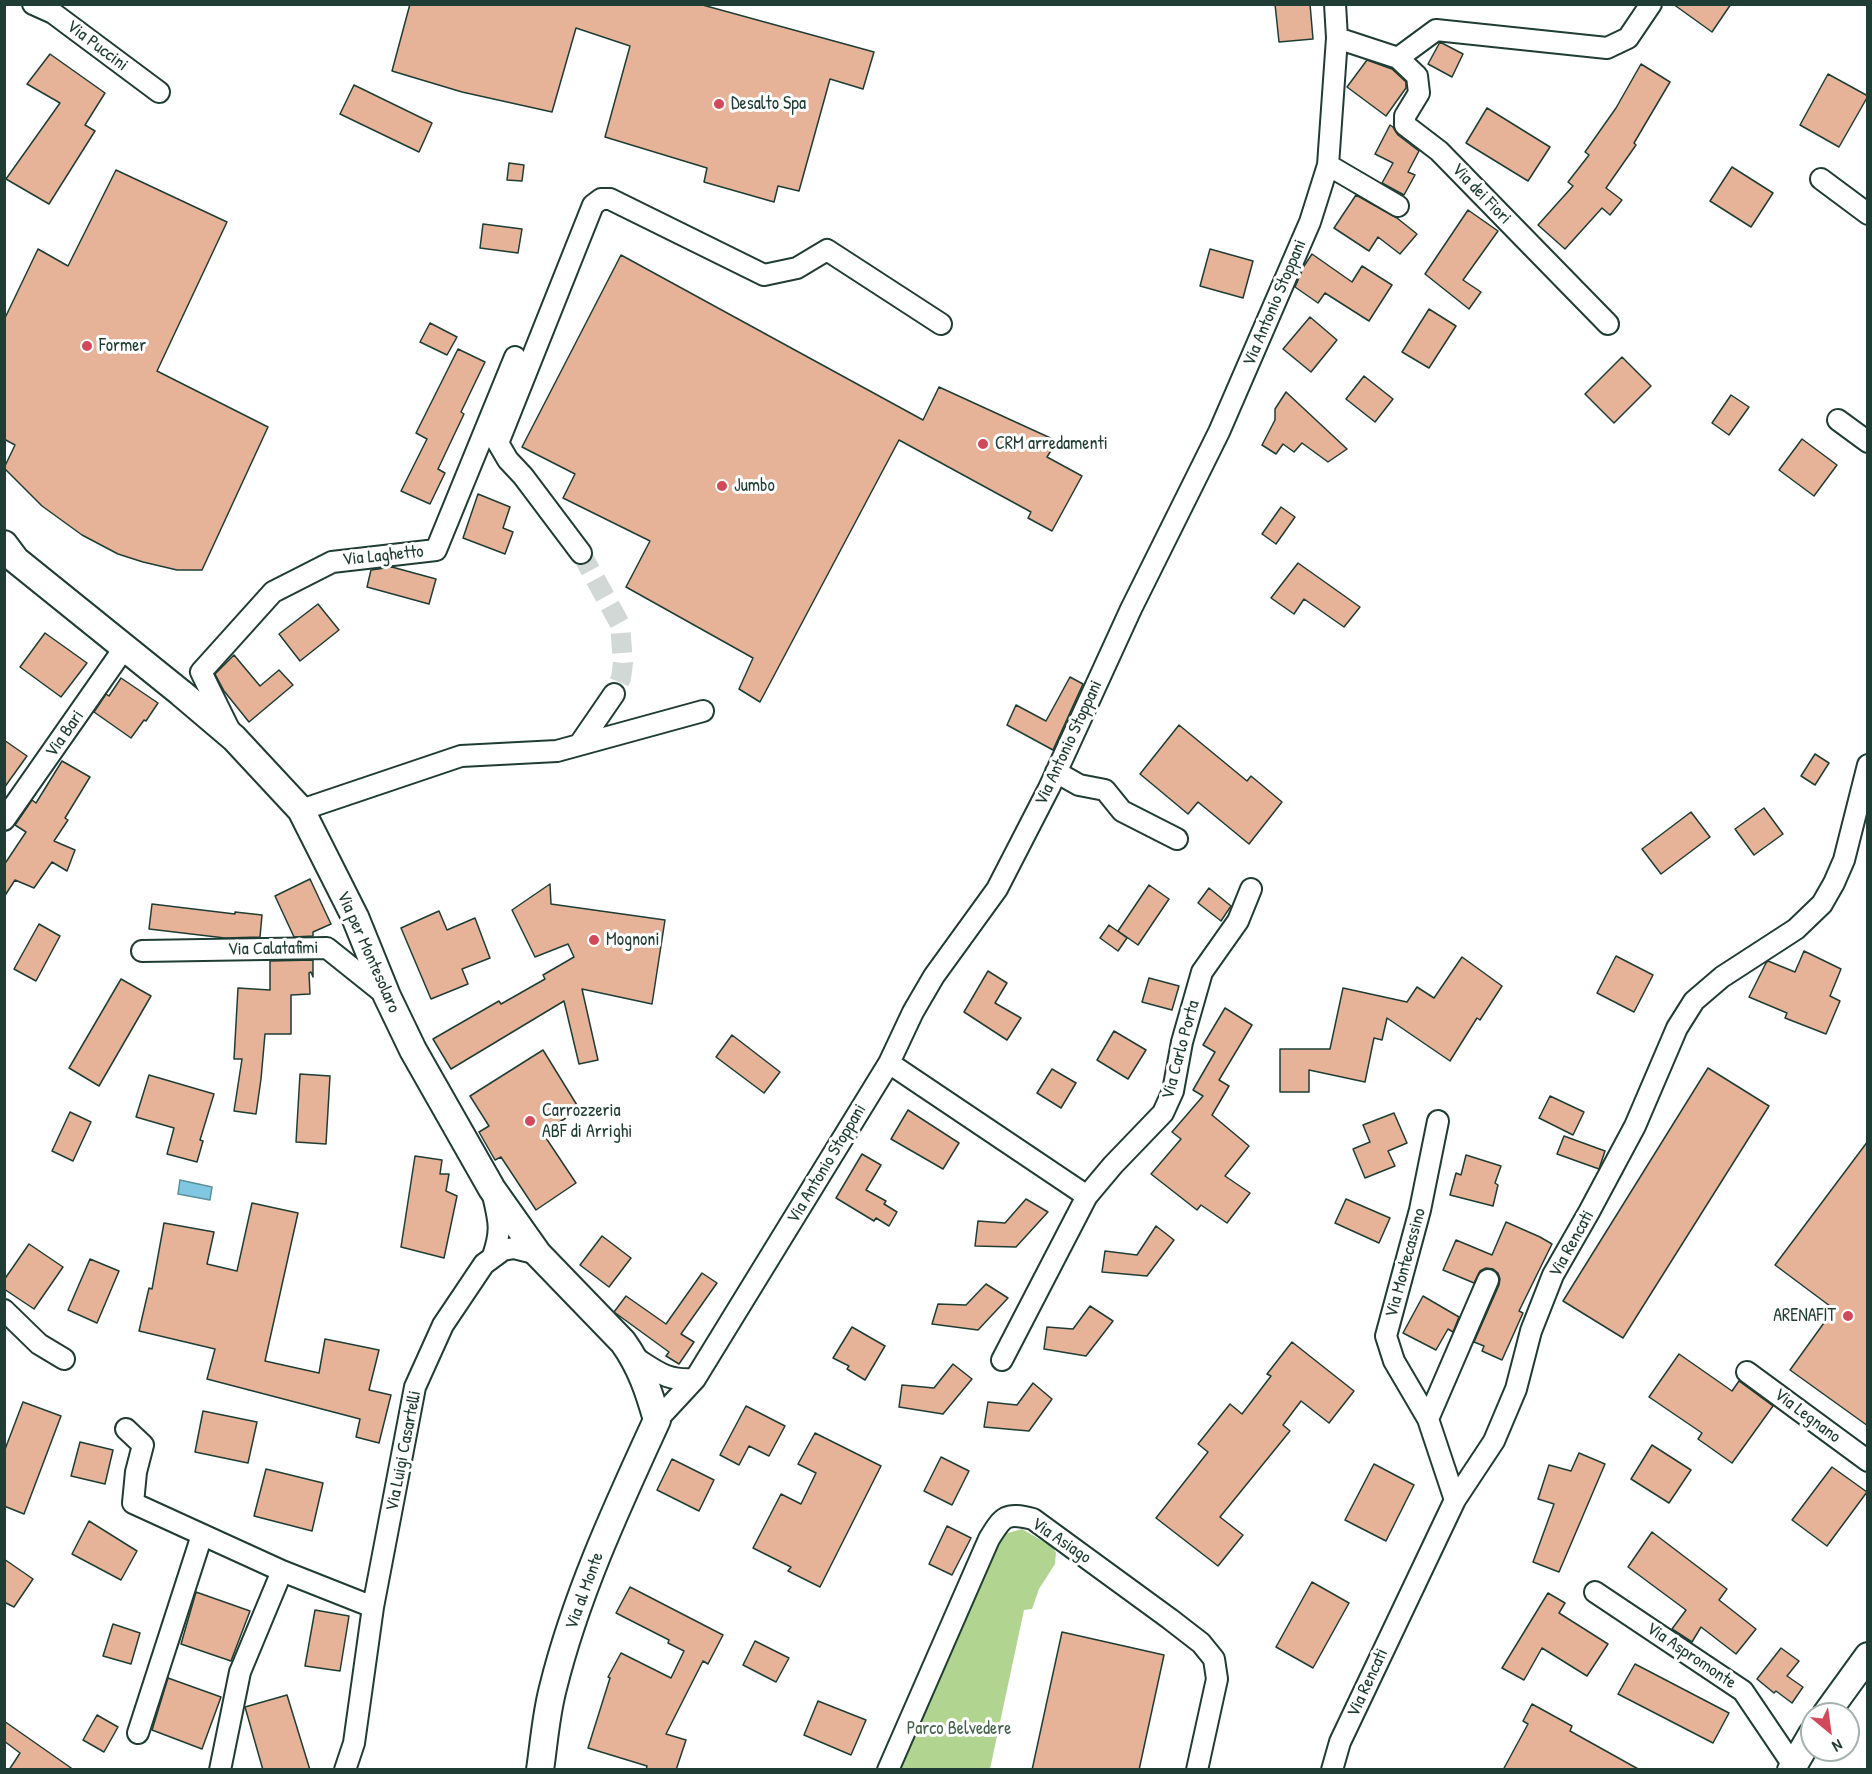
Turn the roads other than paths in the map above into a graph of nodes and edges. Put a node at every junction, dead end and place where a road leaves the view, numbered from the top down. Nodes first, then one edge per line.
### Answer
1 (33, 4) edge
2 (1335, 4) edge
3 (1652, 4) edge
4 (1337, 38) junction
5 (1398, 58) junction
6 (159, 92) dead end
7 (1328, 165) junction
8 (1821, 179) dead end
9 (1398, 206) dead end
10 (1868, 214) edge
11 (941, 324) dead end
12 (1608, 324) dead end
13 (516, 357) dead end
14 (1838, 420) dead end
15 (1868, 442) edge
16 (4, 544) edge
17 (581, 553) tunnel mouth
18 (124, 647) junction
19 (614, 694) tunnel mouth
20 (703, 711) dead end
21 (234, 738) junction
22 (579, 745) junction
23 (1868, 765) edge
24 (1056, 772) junction
25 (301, 810) junction
26 (4, 820) edge
27 (1177, 839) dead end
28 (1251, 889) dead end
29 (142, 951) dead end
30 (387, 996) junction
31 (889, 1063) junction
32 (1438, 1121) dead end
33 (492, 1189) junction
34 (1088, 1196) junction
35 (538, 1254) junction
36 (493, 1256) junction
37 (1488, 1280) dead end
38 (4, 1310) edge
39 (634, 1357) junction
40 (64, 1359) dead end
41 (1002, 1360) dead end
42 (1747, 1372) dead end
43 (695, 1379) junction
44 (1428, 1419) junction
45 (657, 1420) junction
46 (126, 1430) dead end
47 (1868, 1461) edge
48 (1455, 1500) junction
49 (202, 1535) junction
50 (282, 1571) junction
51 (1594, 1592) dead end
52 (373, 1607) junction
53 (1868, 1656) edge
54 (1835, 1702) edge
55 (138, 1733) dead end
56 (1800, 1754) edge
57 (1792, 1767) edge
58 (220, 1770) edge
59 (345, 1770) edge
60 (540, 1770) edge
61 (888, 1770) edge
62 (1197, 1770) edge
63 (1332, 1770) edge

1 - 6 street, Via Puccini
2 - 4 street, Via Antonio Stoppani
3 - 5 street
4 - 5 street
4 - 7 street, Via Antonio Stoppani
5 - 12 street, Via dei Fiori
7 - 9 street
7 - 24 street, Via Antonio Stoppani
8 - 10 street
11 - 17 street
13 - 21 street, Via Laghetto
14 - 15 street
16 - 18 main road, Via per Montesolaro
18 - 21 main road, Via per Montesolaro
18 - 26 street, Via Bari
19 - 22 street
20 - 22 street
21 - 25 main road, Via per Montesolaro
22 - 25 street
23 - 48 street, Via Rencati
24 - 27 street
24 - 31 street, Via Antonio Stoppani
25 - 30 main road, Via per Montesolaro
28 - 34 street, Via Carlo Porta
29 - 30 street, Via Calatafimi
30 - 33 main road, Via per Montesolaro
31 - 34 street
31 - 43 street, Via Antonio Stoppani
32 - 44 street, Via Montecassino
33 - 35 main road, Via per Montesolaro
33 - 36 street
34 - 41 street, Via Carlo Porta
35 - 36 street
35 - 39 main road, Via per Montesolaro
36 - 52 street, Via Luigi Casartelli
37 - 44 street
38 - 40 street
39 - 43 street
39 - 45 main road, Via per Montesolaro
42 - 47 street, Via Legnano
43 - 45 street, Via Antonio Stoppani
44 - 48 street, Via Montecassino
45 - 60 main road, Via al Monte
46 - 49 street
48 - 63 street, Via Rencati
49 - 50 street
49 - 55 street
50 - 52 street
50 - 58 street
51 - 57 street, Via Aspromonte
52 - 59 street, Via Luigi Casartelli
53 - 54 main road
56 - 57 main road
61 - 62 street, Via Asiago

